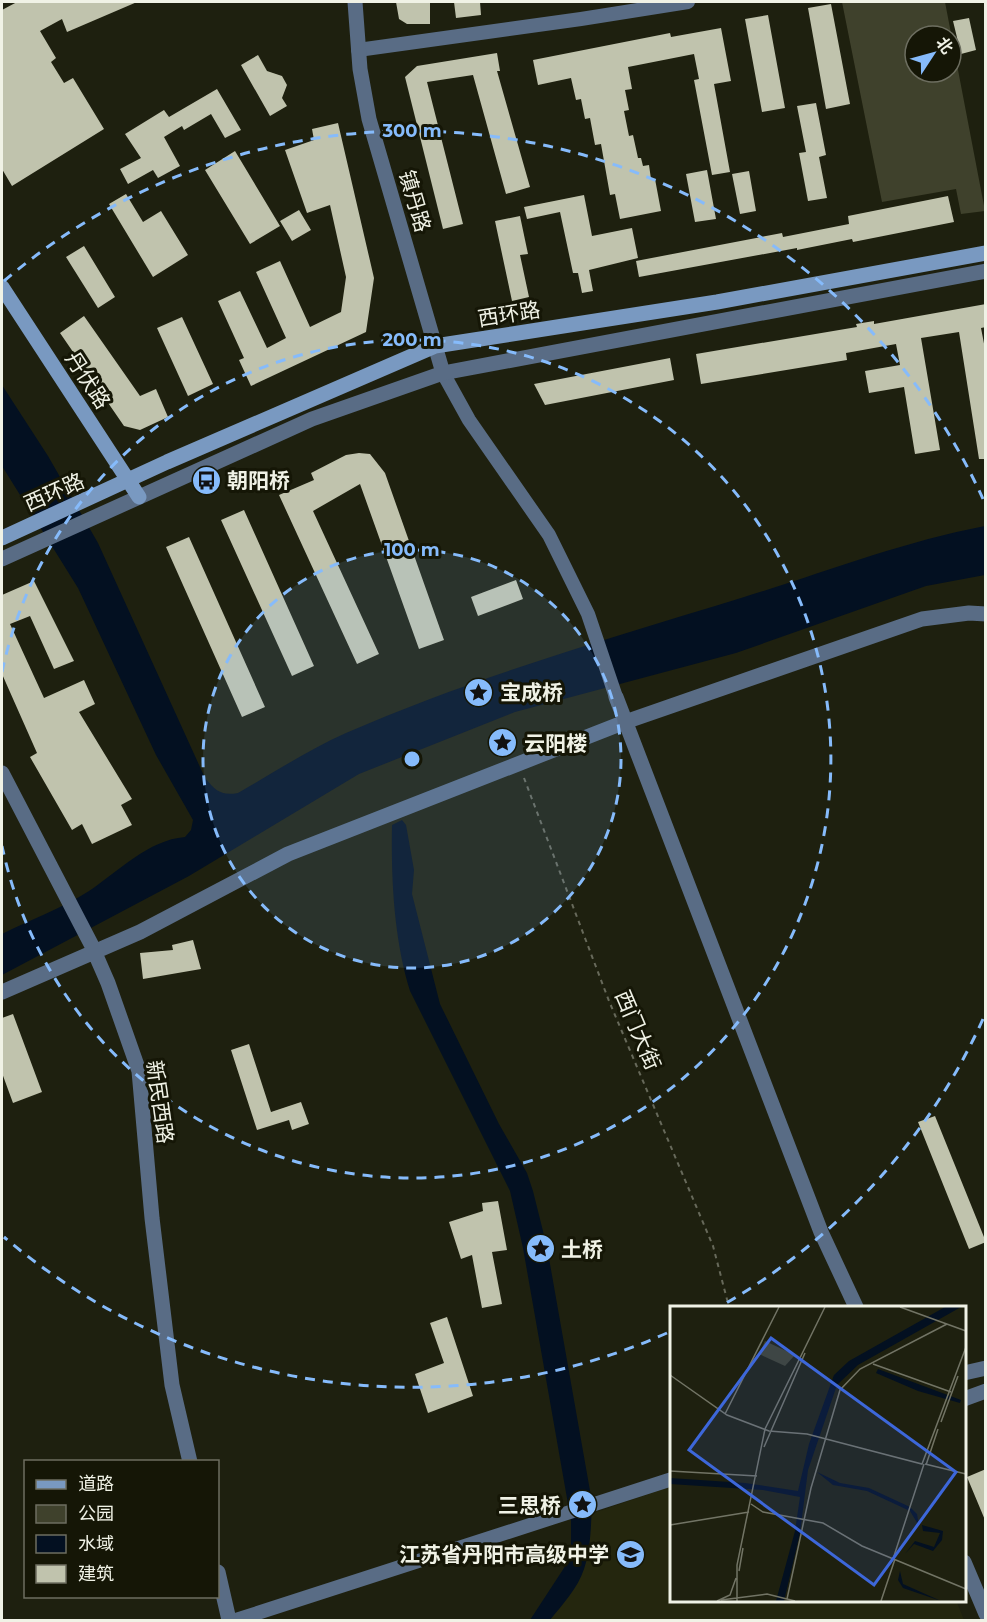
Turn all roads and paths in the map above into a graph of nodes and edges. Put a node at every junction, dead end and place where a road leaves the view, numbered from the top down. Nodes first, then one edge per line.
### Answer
1 (355, 2) edge
2 (688, 2) edge
3 (358, 50) junction
4 (986, 253) edge
5 (986, 271) edge
6 (2, 286) edge
7 (435, 346) junction
8 (443, 373) junction
9 (129, 480) junction
10 (139, 497) junction
11 (8, 535) edge
12 (2, 559) edge
13 (986, 614) edge
14 (616, 697) joint
15 (625, 722) junction
16 (519, 764) junction
17 (2, 773) edge
18 (93, 947) junction
19 (2, 992) edge
20 (729, 1306) edge
21 (856, 1306) edge
22 (986, 1368) edge
23 (966, 1373) edge
24 (986, 1391) edge
25 (966, 1398) edge
26 (190, 1460) edge
27 (670, 1480) edge
28 (966, 1567) edge
29 (219, 1576) edge
30 (986, 1614) edge
31 (229, 1620) edge
32 (236, 1620) edge

1 - 3 street, 镇丹路
2 - 3 street
3 - 7 street, 镇丹路
4 - 7 main road, 西环路
5 - 8 street, 西环路
6 - 9 main road, 丹伏路
7 - 8 street, 镇丹路
7 - 9 main road, 西环路
8 - 10 street, 西环路
8 - 14 street
9 - 10 main road, 丹伏路
9 - 11 main road, 西环路
10 - 12 street, 西环路
13 - 15 street
14 - 15 street
15 - 16 street
15 - 21 street
16 - 18 street
16 - 20 path, 西门大街
17 - 18 street, 新民西路
18 - 19 street
18 - 26 street, 新民西路
22 - 23 street
24 - 25 street
27 - 32 street
28 - 30 street
29 - 31 street

